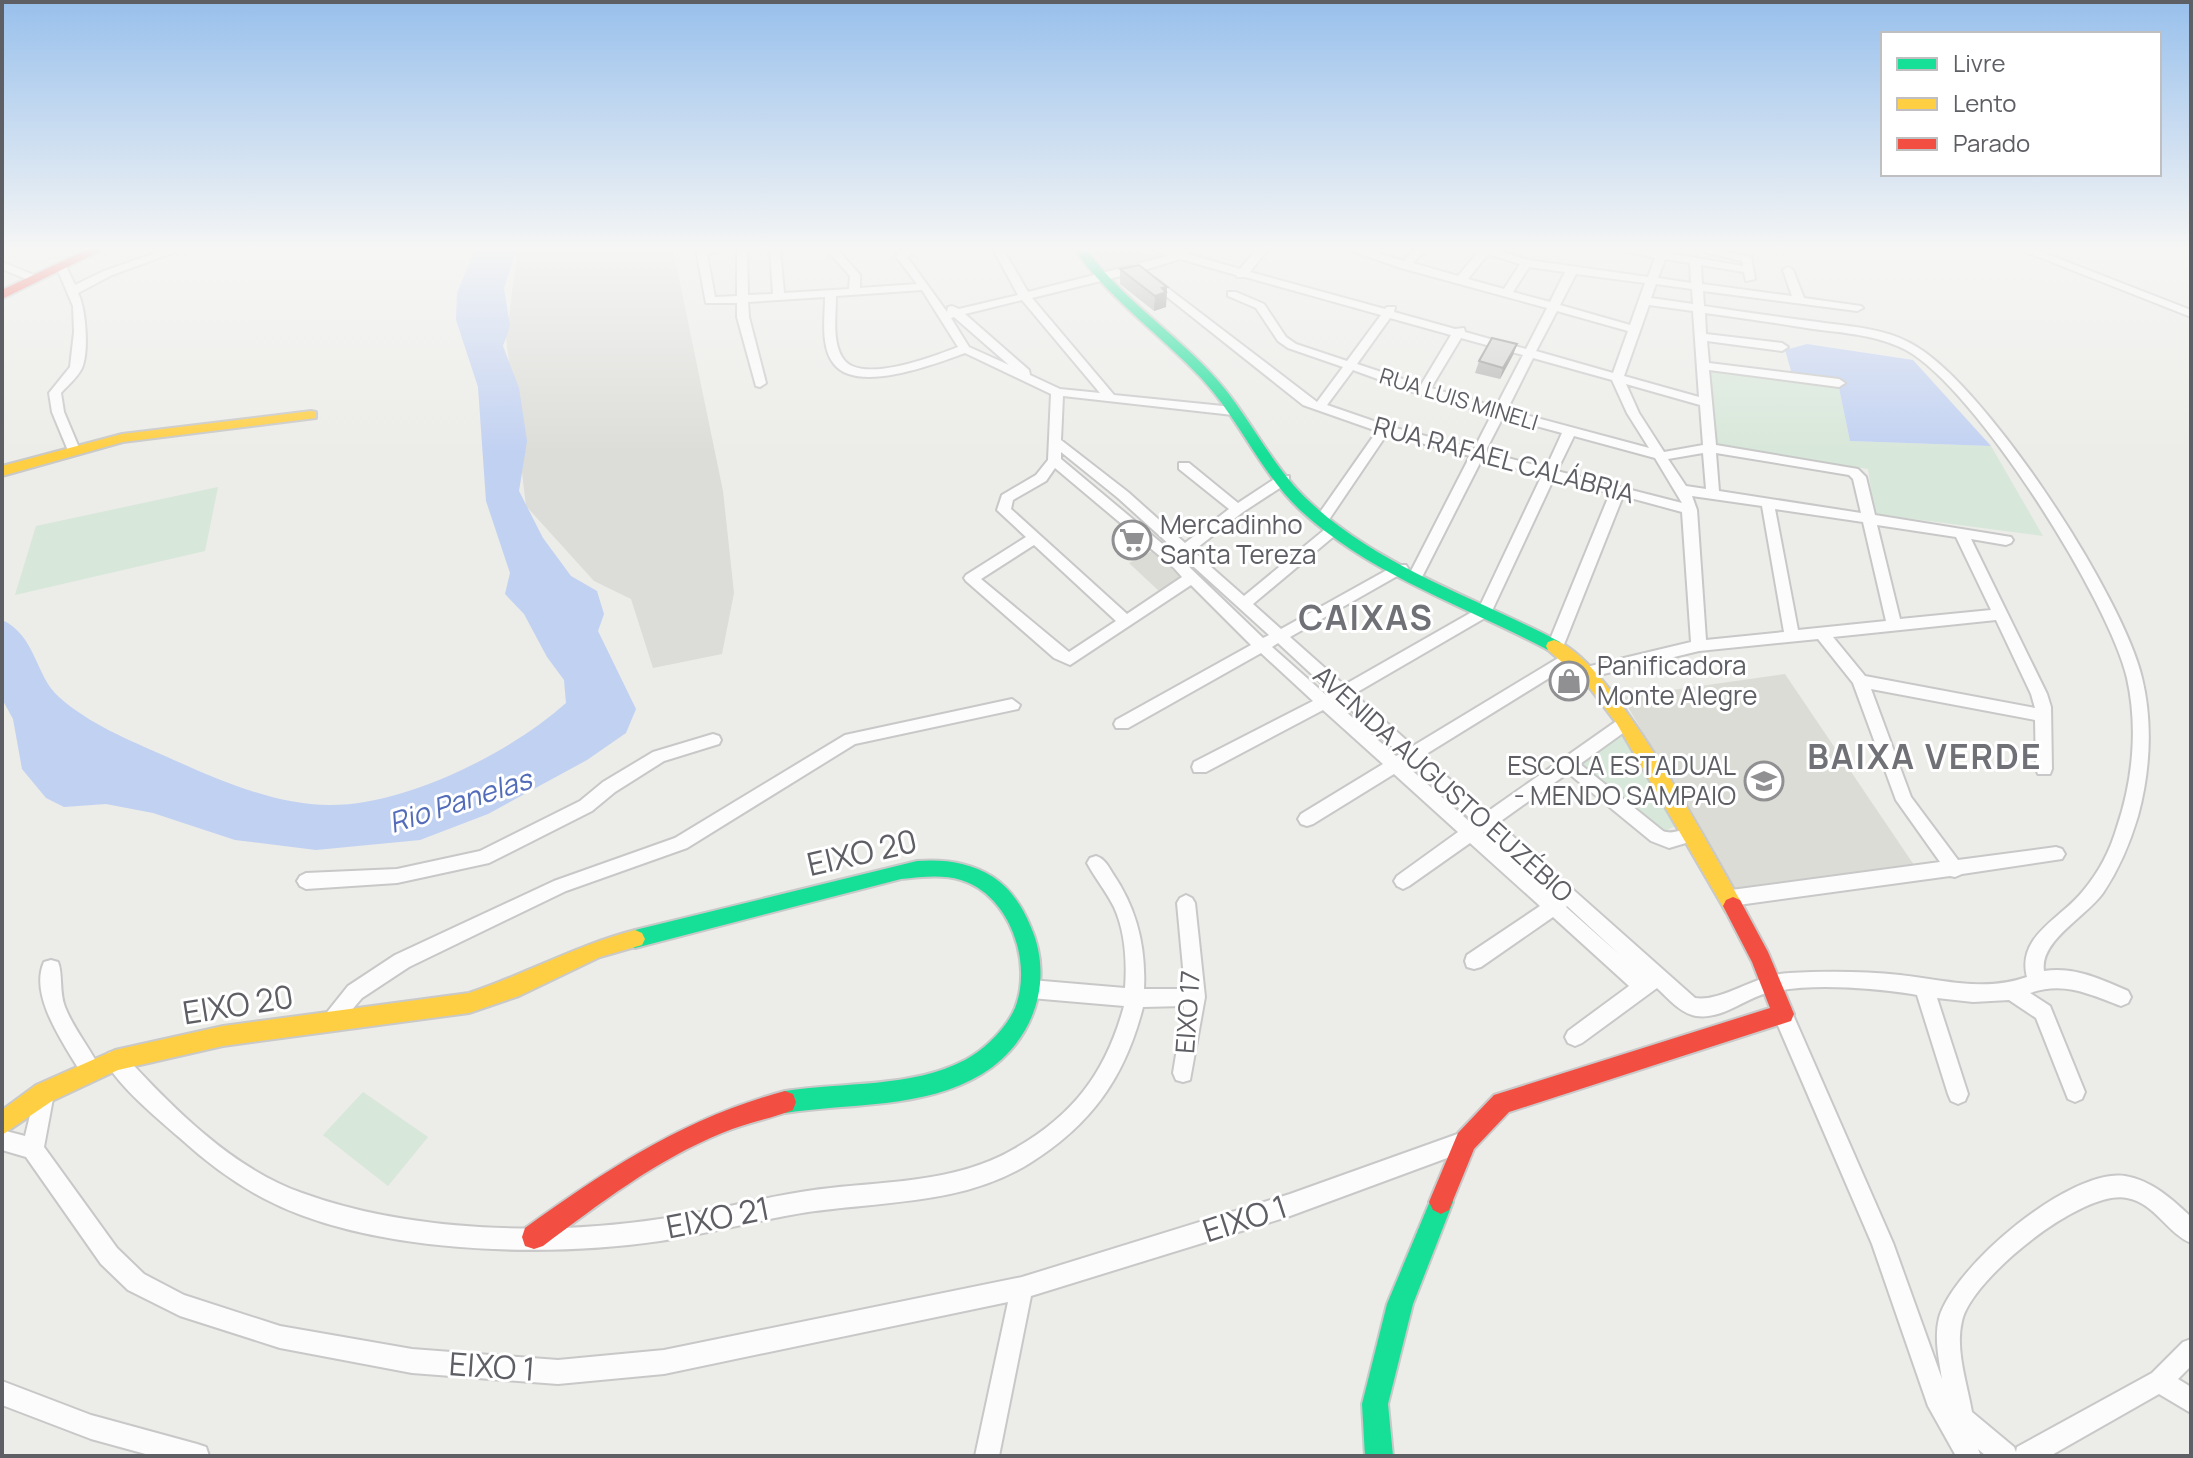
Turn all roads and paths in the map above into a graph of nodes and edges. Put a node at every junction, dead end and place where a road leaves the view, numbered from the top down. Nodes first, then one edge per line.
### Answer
1 (81, 317) edge
2 (744, 317) edge
3 (832, 317) edge
4 (951, 317) edge
5 (954, 317) edge
6 (1042, 317) edge
7 (1141, 317) edge
8 (1198, 317) edge
9 (1268, 317) edge
10 (1384, 317) edge
11 (1408, 317) edge
12 (1550, 317) edge
13 (1588, 317) edge
14 (1640, 317) edge
15 (1699, 317) edge
16 (1753, 317) edge
17 (1636, 330) junction
18 (1459, 332) junction
19 (1700, 337) junction
20 (1782, 347) dead end
21 (965, 349) junction
22 (1530, 352) junction
23 (1349, 365) junction
24 (1702, 366) junction
25 (1618, 376) junction
26 (1034, 381) junction
27 (760, 383) dead end
28 (1839, 383) dead end
29 (1423, 391) junction
30 (1057, 397) junction
31 (1110, 397) junction
32 (1704, 398) junction
33 (1319, 408) junction
34 (1499, 413) junction
35 (311, 415) dead end
36 (1237, 416) junction
37 (1384, 429) junction
38 (1569, 432) junction
39 (1056, 442) junction
40 (1709, 448) junction
41 (74, 450) junction
42 (1476, 452) junction
43 (1662, 456) junction
44 (1054, 460) junction
45 (1184, 466) dead end
46 (2, 471) edge
47 (1551, 472) junction
48 (1284, 479) junction
49 (1683, 490) junction
50 (1618, 491) junction
51 (1713, 496) junction
52 (1768, 505) junction
53 (1238, 509) junction
54 (1690, 510) junction
55 (1869, 520) junction
56 (1327, 525) junction
57 (1961, 533) junction
58 (1033, 539) junction
59 (2006, 540) dead end
60 (1185, 550) junction
61 (1408, 572) junction
62 (1192, 577) junction
63 (1243, 604) junction
64 (1485, 611) junction
65 (2000, 614) junction
66 (1127, 622) junction
67 (1894, 623) junction
68 (1821, 632) junction
69 (1279, 636) junction
70 (1792, 636) junction
71 (1262, 646) junction
72 (1699, 646) junction
73 (1563, 652) junction
74 (1587, 672) junction
75 (1860, 681) junction
76 (1332, 698) junction
77 (1012, 705) dead end
78 (2042, 715) junction
79 (1122, 724) dead end
80 (1624, 724) junction
81 (713, 740) dead end
82 (1404, 760) junction
83 (1569, 764) junction
84 (1200, 767) dead end
85 (2044, 769) dead end
86 (1307, 819) dead end
87 (1480, 828) junction
88 (1690, 835) junction
89 (2056, 854) dead end
90 (1096, 863) dead end
91 (1955, 870) junction
92 (306, 881) dead end
93 (1403, 881) dead end
94 (1569, 897) junction
95 (1731, 898) junction
96 (1186, 903) dead end
97 (1552, 907) junction
98 (1474, 961) dead end
99 (51, 968) dead end
100 (2037, 979) junction
101 (1650, 982) junction
102 (1772, 982) junction
103 (1924, 988) junction
104 (1031, 989) junction
105 (2010, 990) junction
106 (1195, 997) junction
107 (2121, 997) dead end
108 (1136, 998) junction
109 (1783, 1014) junction
110 (329, 1022) junction
111 (1575, 1037) dead end
112 (115, 1060) junction
113 (91, 1071) junction
114 (1183, 1073) dead end
115 (2075, 1092) dead end
116 (44, 1093) junction
117 (1958, 1094) dead end
118 (2, 1124) edge
119 (2, 1140) edge
120 (1466, 1141) junction
121 (33, 1149) junction
122 (2191, 1232) edge
123 (534, 1237) junction
124 (1022, 1288) junction
125 (2191, 1350) edge
126 (2160, 1381) junction
127 (2, 1393) edge
128 (2191, 1401) edge
129 (1950, 1410) junction
130 (197, 1456) edge
131 (987, 1456) edge
132 (1379, 1456) edge
133 (1969, 1456) edge
134 (2005, 1456) edge
135 (2026, 1456) edge

1 - 41 street
2 - 27 street
3 - 21 street
4 - 21 street
5 - 26 street
6 - 31 street
7 - 36 street
8 - 33 street, RUA RAFAEL CALÁBRIA
9 - 23 street, RUA LUIS MINELI
10 - 23 street
11 - 18 street
12 - 22 street
13 - 17 street
14 - 17 street
15 - 19 street
16 - 100 street
17 - 25 street
18 - 22 street
18 - 29 street
19 - 20 street
19 - 24 street
21 - 26 street
22 - 25 street
22 - 34 street
23 - 29 street, RUA LUIS MINELI
23 - 33 street
24 - 28 street
24 - 32 street
25 - 32 street
25 - 43 street
26 - 30 street
29 - 34 street, RUA LUIS MINELI
30 - 31 street
30 - 36 street
30 - 39 street
31 - 36 street
32 - 40 street
33 - 37 street, RUA RAFAEL CALÁBRIA
34 - 38 street, RUA LUIS MINELI
34 - 42 street
35 - 41 street
36 - 48 street
37 - 42 street, RUA RAFAEL CALÁBRIA
37 - 56 street
38 - 43 street, RUA LUIS MINELI
38 - 47 street
39 - 44 street
39 - 60 street, AVENIDA AUGUSTO EUZÉBIO
40 - 43 street
40 - 51 street
40 - 55 street
41 - 46 street
42 - 47 street, RUA RAFAEL CALÁBRIA
42 - 61 street
43 - 49 street
44 - 58 street
44 - 62 street, AVENIDA AUGUSTO EUZÉBIO
45 - 53 street
47 - 50 street, RUA RAFAEL CALÁBRIA
47 - 64 street
48 - 53 street
48 - 56 street
49 - 51 street
49 - 54 street
50 - 54 street, RUA RAFAEL CALÁBRIA
50 - 73 street
51 - 52 street
52 - 55 street
52 - 70 street
53 - 60 street
54 - 72 street
55 - 57 street
55 - 67 street
56 - 61 street
56 - 63 street
57 - 59 street
57 - 65 street
58 - 66 street
58 - 66 street
60 - 63 street, AVENIDA AUGUSTO EUZÉBIO
61 - 64 street
61 - 69 street
62 - 66 street
62 - 71 street, AVENIDA AUGUSTO EUZÉBIO
63 - 69 street, AVENIDA AUGUSTO EUZÉBIO
64 - 73 street
64 - 76 street
65 - 67 street
65 - 78 street
67 - 68 street
68 - 70 street
68 - 75 street
69 - 71 street
69 - 76 street, AVENIDA AUGUSTO EUZÉBIO
70 - 72 street
71 - 76 street, AVENIDA AUGUSTO EUZÉBIO
71 - 79 street
72 - 74 street
73 - 74 street
73 - 82 street
74 - 80 street
75 - 78 street
75 - 91 street
76 - 82 street, AVENIDA AUGUSTO EUZÉBIO
76 - 84 street
77 - 110 street
78 - 85 street
80 - 83 street
80 - 88 street
81 - 92 street
82 - 86 street
82 - 87 street, AVENIDA AUGUSTO EUZÉBIO
83 - 87 street
83 - 88 street
87 - 93 street
87 - 94 street, AVENIDA AUGUSTO EUZÉBIO
87 - 97 street, AVENIDA AUGUSTO EUZÉBIO
88 - 95 street
89 - 91 street
90 - 108 street, EIXO 21
91 - 95 street
94 - 97 street
94 - 101 street, AVENIDA AUGUSTO EUZÉBIO
95 - 102 street
96 - 106 street, EIXO 17
97 - 98 street
97 - 101 street, AVENIDA AUGUSTO EUZÉBIO
99 - 113 street
100 - 105 street
100 - 107 street
101 - 102 street, AVENIDA AUGUSTO EUZÉBIO
101 - 111 street
102 - 103 street
102 - 109 street
103 - 105 street
103 - 117 street
104 - 108 street
104 - 110 street, EIXO 20
104 - 123 street, EIXO 20
105 - 115 street
106 - 108 street
106 - 114 street, EIXO 17
108 - 123 street, EIXO 21
109 - 120 street
109 - 129 street
110 - 112 street, EIXO 20
112 - 113 street
112 - 123 street, EIXO 21
113 - 116 street
116 - 118 street
116 - 121 street
119 - 121 street
120 - 124 street, EIXO 1
120 - 132 street
121 - 124 street, EIXO 1
122 - 129 street
124 - 131 street
125 - 126 street
126 - 128 street
126 - 135 street
127 - 130 street
129 - 133 street
129 - 134 street

